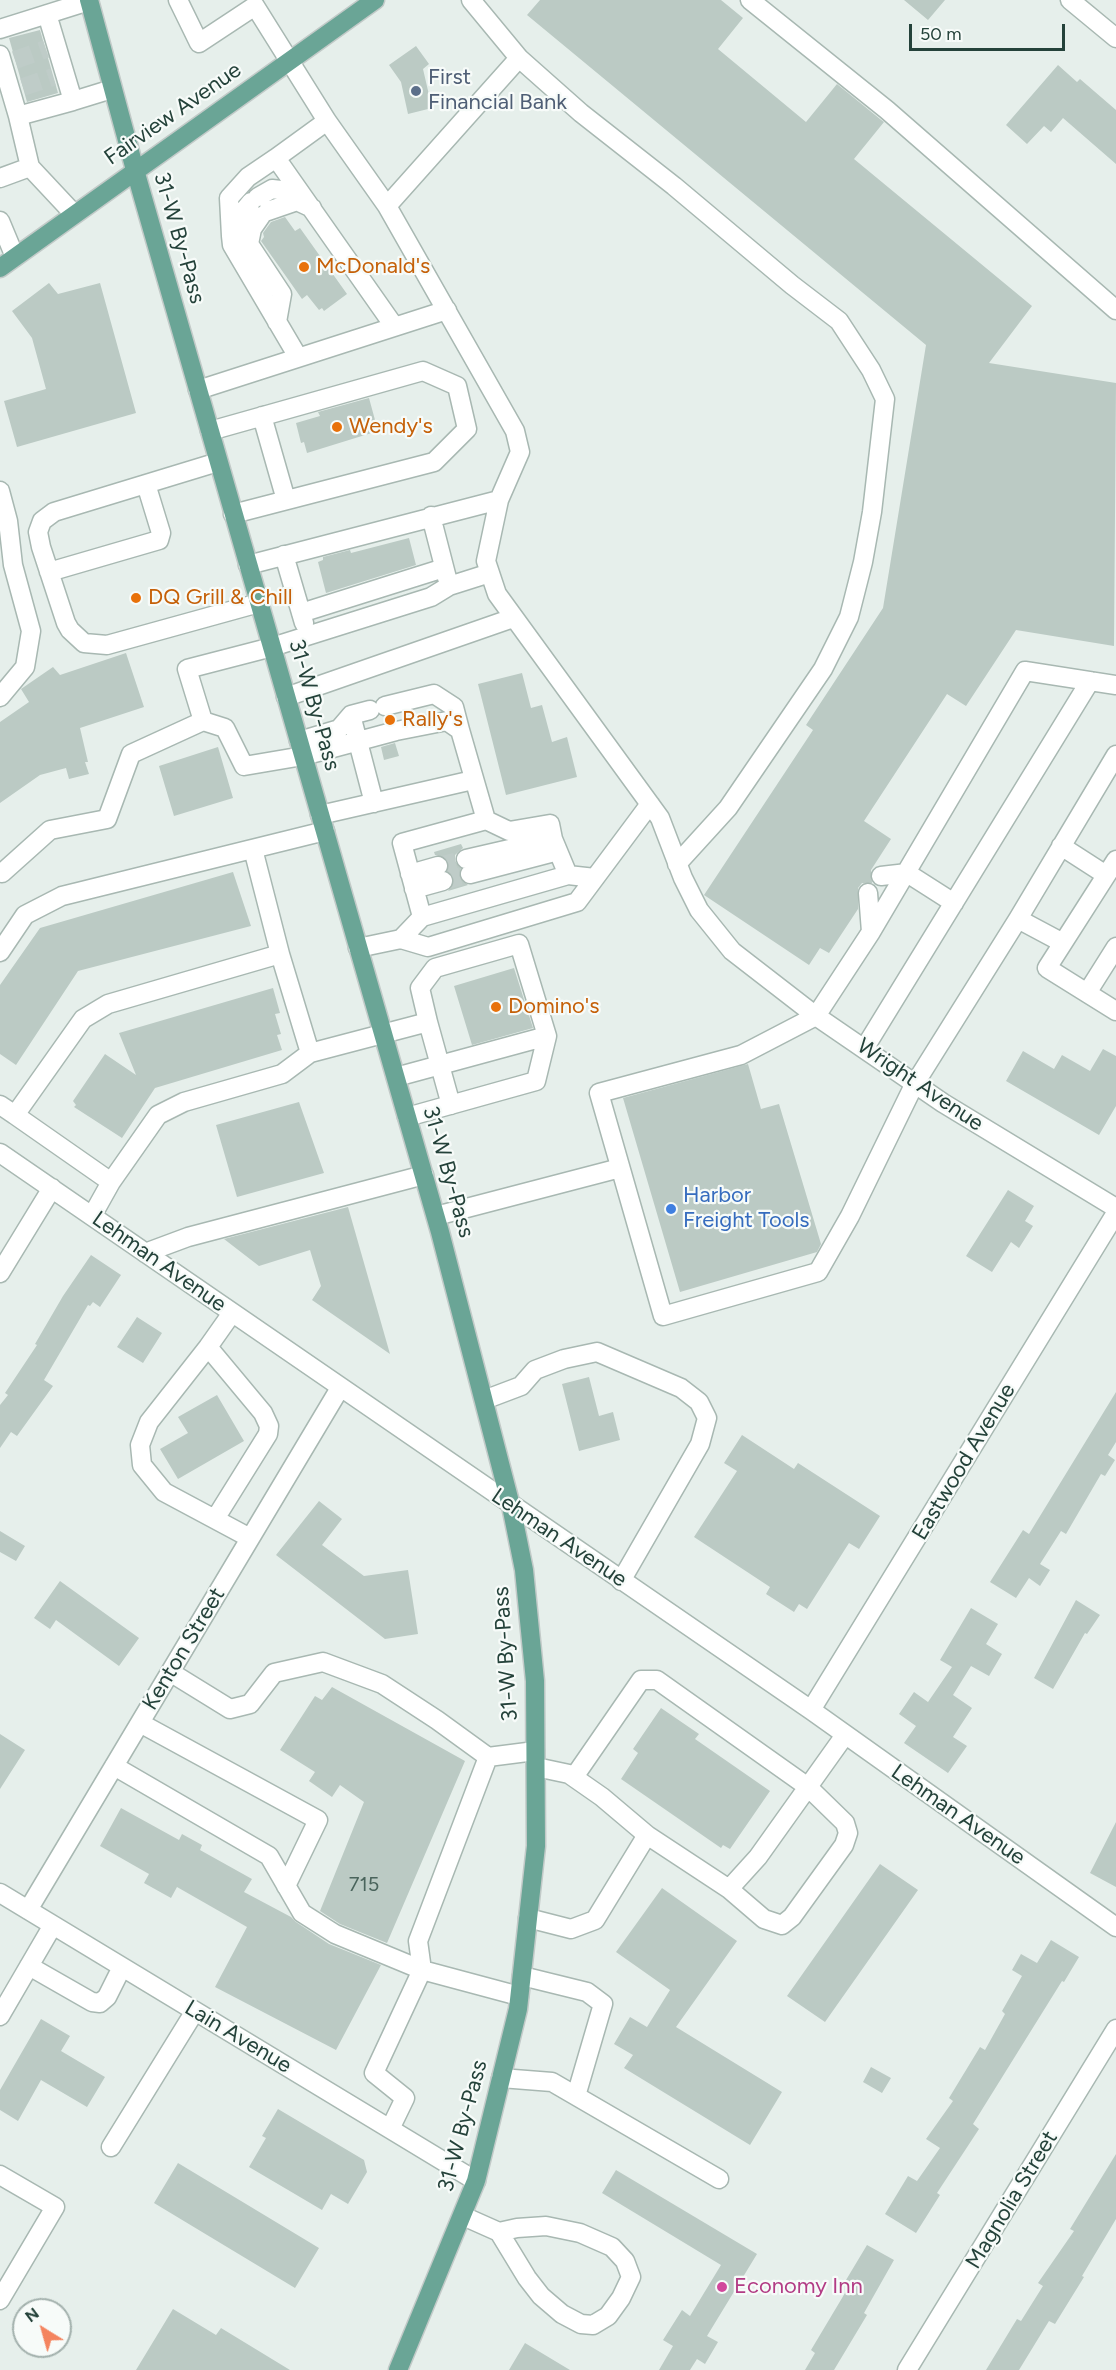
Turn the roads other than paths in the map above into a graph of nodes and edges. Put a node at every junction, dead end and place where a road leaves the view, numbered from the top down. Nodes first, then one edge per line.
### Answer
1 (178, 0) edge
2 (375, 0) edge
3 (471, 0) edge
4 (750, 0) edge
5 (1070, 0) edge
6 (89, 1) edge
7 (47, 14) junction
8 (0, 29) edge
9 (1116, 38) edge
10 (519, 58) junction
11 (6, 60) edge
12 (290, 60) junction
13 (112, 89) junction
14 (73, 101) junction
15 (18, 116) junction
16 (327, 121) junction
17 (276, 158) junction
18 (30, 167) junction
19 (135, 170) junction
20 (0, 178) edge
21 (305, 204) junction
22 (387, 206) junction
23 (74, 214) junction
24 (0, 221) edge
25 (15, 257) junction
26 (0, 268) edge
27 (447, 310) junction
28 (1116, 310) edge
29 (277, 322) junction
30 (394, 326) junction
31 (298, 357) junction
32 (198, 390) junction
33 (262, 416) junction
34 (210, 431) junction
35 (218, 462) junction
36 (146, 484) junction
37 (0, 491) edge
38 (286, 500) junction
39 (499, 500) junction
40 (233, 514) junction
41 (431, 516) junction
42 (284, 555) junction
43 (248, 565) junction
44 (49, 572) junction
45 (490, 573) junction
46 (447, 577) junction
47 (259, 603) junction
48 (301, 613) junction
49 (513, 618) junction
50 (308, 635) junction
51 (272, 647) junction
52 (1090, 681) junction
53 (1116, 685) edge
54 (0, 697) edge
55 (286, 697) junction
56 (351, 716) junction
57 (203, 721) junction
58 (460, 730) junction
59 (358, 742) junction
60 (301, 749) junction
61 (1116, 756) edge
62 (473, 780) junction
63 (374, 803) junction
64 (650, 804) junction
65 (486, 820) junction
66 (323, 823) junction
67 (556, 845) junction
68 (1061, 846) junction
69 (253, 849) junction
70 (677, 864) junction
71 (468, 867) tunnel mouth
72 (1111, 868) edge
73 (2, 873) dead end
74 (907, 873) junction
75 (440, 874) tunnel mouth
76 (568, 875) junction
77 (881, 876) dead end
78 (595, 878) junction
79 (412, 881) junction
80 (868, 893) dead end
81 (954, 903) junction
82 (422, 917) junction
83 (1018, 919) junction
84 (871, 932) junction
85 (401, 939) junction
86 (1063, 943) junction
87 (428, 947) junction
88 (1116, 947) edge
89 (358, 948) junction
90 (0, 952) edge
91 (280, 954) junction
92 (435, 968) junction
93 (1087, 993) junction
94 (1116, 1011) edge
95 (816, 1016) junction
96 (428, 1022) junction
97 (383, 1034) junction
98 (547, 1036) junction
99 (864, 1048) junction
100 (310, 1053) junction
101 (441, 1066) junction
102 (396, 1077) junction
103 (914, 1085) junction
104 (451, 1105) junction
105 (7, 1110) edge
106 (407, 1117) junction
107 (0, 1153) edge
108 (621, 1168) junction
109 (424, 1175) junction
110 (111, 1182) junction
111 (51, 1188) junction
112 (1116, 1208) edge
113 (1116, 1213) edge
114 (92, 1216) junction
115 (436, 1216) junction
116 (145, 1253) junction
117 (0, 1274) edge
118 (232, 1313) junction
119 (208, 1347) junction
120 (340, 1388) junction
121 (484, 1400) junction
122 (511, 1506) junction
123 (215, 1519) junction
124 (250, 1538) junction
125 (621, 1581) junction
126 (170, 1672) junction
127 (811, 1710) junction
128 (140, 1723) junction
129 (845, 1735) junction
130 (488, 1757) junction
131 (536, 1759) junction
132 (114, 1766) junction
133 (574, 1777) junction
134 (808, 1787) junction
135 (647, 1835) junction
136 (286, 1886) junction
137 (729, 1888) junction
138 (0, 1893) edge
139 (28, 1910) junction
140 (528, 1918) junction
141 (53, 1925) junction
142 (1116, 1927) edge
143 (29, 1966) junction
144 (122, 1967) junction
145 (422, 1970) junction
146 (522, 1976) junction
147 (519, 1996) junction
148 (195, 2011) junction
149 (0, 2016) edge
150 (1116, 2029) edge
151 (501, 2078) junction
152 (576, 2096) junction
153 (390, 2129) junction
154 (111, 2147) dead end
155 (0, 2175) edge
156 (719, 2179) dead end
157 (476, 2181) junction
158 (463, 2216) junction
159 (499, 2232) junction
160 (0, 2300) edge
161 (403, 2368) edge
162 (908, 2370) edge

1 - 12 street
2 - 12 main road, Fairview Avenue
3 - 10 street
4 - 28 street
5 - 9 street
6 - 7 street
6 - 13 main road, 31-W By-Pass
7 - 8 street
7 - 14 street
10 - 22 street
10 - 70 street
11 - 15 street
12 - 16 street
12 - 19 main road, Fairview Avenue
13 - 14 street
13 - 19 main road, 31-W By-Pass
14 - 15 street
15 - 18 street
16 - 17 street
16 - 22 street
17 - 21 street
17 - 29 street
18 - 20 street
18 - 23 street
19 - 23 main road, Fairview Avenue
19 - 32 main road, 31-W By-Pass
21 - 29 street
21 - 30 street
22 - 27 street
23 - 25 main road, Fairview Avenue
24 - 25 street
25 - 26 main road, Fairview Avenue
27 - 30 street
27 - 39 street
29 - 31 street
30 - 31 street
31 - 32 street
32 - 34 main road, 31-W By-Pass
33 - 34 street
33 - 38 street
33 - 38 street
34 - 35 main road, 31-W By-Pass
35 - 36 street
35 - 40 main road, 31-W By-Pass
36 - 44 street
36 - 44 street
37 - 54 street
38 - 40 street
39 - 41 street
39 - 45 street
40 - 43 main road, 31-W By-Pass
41 - 42 street
41 - 46 street
42 - 43 street
42 - 48 street
43 - 47 main road, 31-W By-Pass
44 - 47 street
45 - 46 street
45 - 49 street, Wright Avenue
46 - 48 street
46 - 50 street
47 - 51 main road, 31-W By-Pass
48 - 50 street
49 - 55 street
49 - 64 street, Wright Avenue
50 - 51 street
51 - 55 main road, 31-W By-Pass
51 - 57 street
52 - 53 street
52 - 74 street
52 - 81 street
55 - 60 main road, 31-W By-Pass
56 - 58 street
56 - 59 street
56 - 60 street
57 - 60 street
57 - 73 street
58 - 59 street
58 - 62 street
59 - 60 street
59 - 63 street
60 - 66 main road, 31-W By-Pass
61 - 68 street
62 - 63 street
62 - 65 street
63 - 66 street
64 - 70 street, Wright Avenue
64 - 78 street
65 - 67 street
65 - 79 street
66 - 69 street
66 - 89 main road, 31-W By-Pass
67 - 71 street
67 - 76 street
68 - 72 street
68 - 83 street
69 - 90 street
69 - 91 street
70 - 95 street, Wright Avenue
72 - 86 street
74 - 77 street
74 - 81 street
74 - 84 street
75 - 79 street
76 - 78 street
76 - 82 street
78 - 87 street
79 - 82 street
80 - 84 street
81 - 99 street
82 - 85 street
83 - 86 street
83 - 103 street
84 - 95 street
85 - 87 street
85 - 89 street
86 - 93 street
87 - 92 street
88 - 93 street
89 - 97 main road, 31-W By-Pass
91 - 100 street
91 - 105 street
92 - 96 street
92 - 98 street
93 - 94 street
95 - 99 street, Wright Avenue
95 - 108 street
96 - 97 street
96 - 101 street
97 - 100 street
97 - 102 main road, 31-W By-Pass
98 - 101 street
98 - 104 street
99 - 103 street, Wright Avenue
100 - 110 street
101 - 102 street
101 - 104 street
102 - 106 main road, 31-W By-Pass
103 - 108 street
103 - 112 street, Wright Avenue
104 - 106 street
105 - 110 street
106 - 109 main road, 31-W By-Pass
107 - 111 street, Lehman Avenue
108 - 115 street
109 - 115 main road, 31-W By-Pass
109 - 116 street
110 - 114 street
111 - 114 street, Lehman Avenue
111 - 117 street
113 - 127 street, Eastwood Avenue
114 - 116 street, Lehman Avenue
115 - 121 main road, 31-W By-Pass
116 - 118 street, Lehman Avenue
118 - 119 street
118 - 120 street, Lehman Avenue
119 - 123 street
119 - 123 street
120 - 122 street, Lehman Avenue
120 - 124 street, Kenton Street
121 - 122 main road, 31-W By-Pass
121 - 125 street
122 - 125 street, Lehman Avenue
122 - 131 main road, 31-W By-Pass
123 - 124 street
124 - 126 street, Kenton Street
125 - 127 street, Lehman Avenue
126 - 128 street, Kenton Street
126 - 130 street
127 - 129 street, Lehman Avenue
128 - 132 street, Kenton Street
128 - 136 street
129 - 134 street
129 - 142 street, Lehman Avenue
130 - 131 street
130 - 145 street
131 - 133 street
131 - 140 main road, 31-W By-Pass
132 - 136 street
132 - 139 street, Kenton Street
133 - 134 street
133 - 135 street
134 - 137 street
134 - 137 street
135 - 137 street
135 - 140 street
136 - 145 street
138 - 139 street, Lain Avenue
139 - 141 street, Lain Avenue
140 - 146 main road, 31-W By-Pass
141 - 143 street
141 - 144 street, Lain Avenue
143 - 144 street
143 - 149 street
144 - 148 street, Lain Avenue
145 - 147 street
145 - 153 street
146 - 147 main road, 31-W By-Pass
146 - 152 street
147 - 151 main road, 31-W By-Pass
148 - 153 street, Lain Avenue
148 - 154 street
150 - 162 street, Magnolia Street
151 - 152 street
151 - 157 main road, 31-W By-Pass
152 - 156 street
153 - 157 street, Lain Avenue
155 - 160 street
157 - 158 main road, 31-W By-Pass
158 - 159 street
158 - 161 main road, 31-W By-Pass
159 - 159 street

